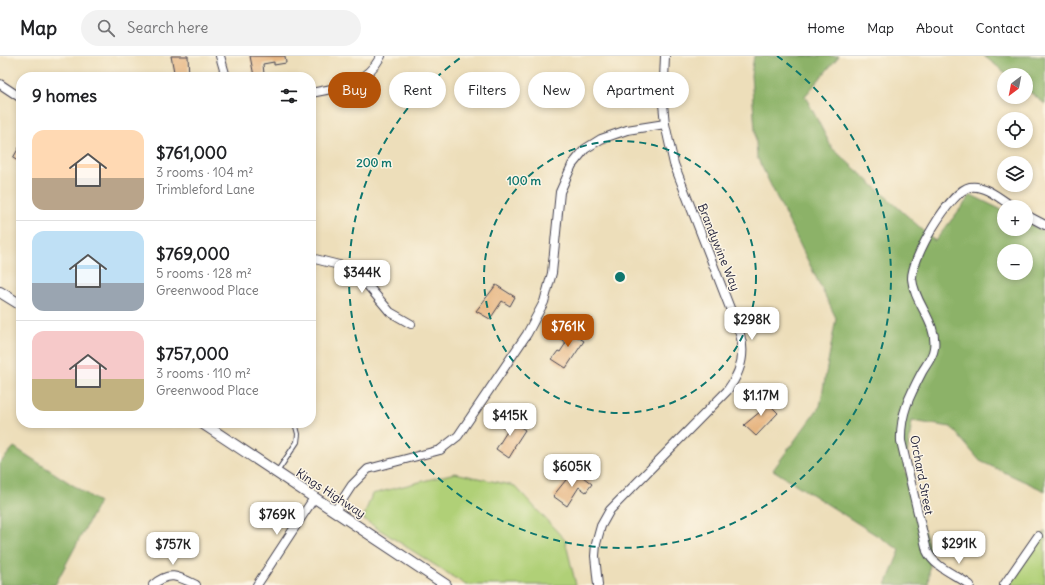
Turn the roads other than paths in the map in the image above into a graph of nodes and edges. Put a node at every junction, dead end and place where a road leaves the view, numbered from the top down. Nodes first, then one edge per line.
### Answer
1 (220, 56) edge
2 (380, 56) edge
3 (665, 56) edge
4 (225, 72) edge
5 (0, 84) edge
6 (316, 92) edge
7 (16, 95) edge
8 (664, 124) junction
9 (1001, 200) edge
10 (1033, 219) edge
11 (1045, 225) edge
12 (316, 259) edge
13 (0, 292) edge
14 (16, 302) edge
15 (411, 324) dead end
16 (209, 428) edge
17 (296, 428) edge
18 (276, 473) junction
19 (314, 498) junction
20 (335, 511) junction
21 (1038, 536) dead end
22 (153, 585) edge
23 (196, 585) edge
24 (257, 585) edge
25 (446, 585) edge
26 (598, 585) edge
27 (970, 585) edge
28 (1004, 585) edge

1 - 4 street
2 - 6 street
3 - 8 street, Brandywine Way
5 - 7 street
8 - 20 street
8 - 26 street, Brandywine Way
9 - 27 street, Orchard Street
10 - 11 street
12 - 15 street
13 - 14 street
16 - 18 street, Kings Highway
17 - 18 lane
18 - 19 street, Kings Highway
19 - 20 street, Kings Highway
19 - 24 street
20 - 25 street, Kings Highway
21 - 28 street
22 - 23 street

